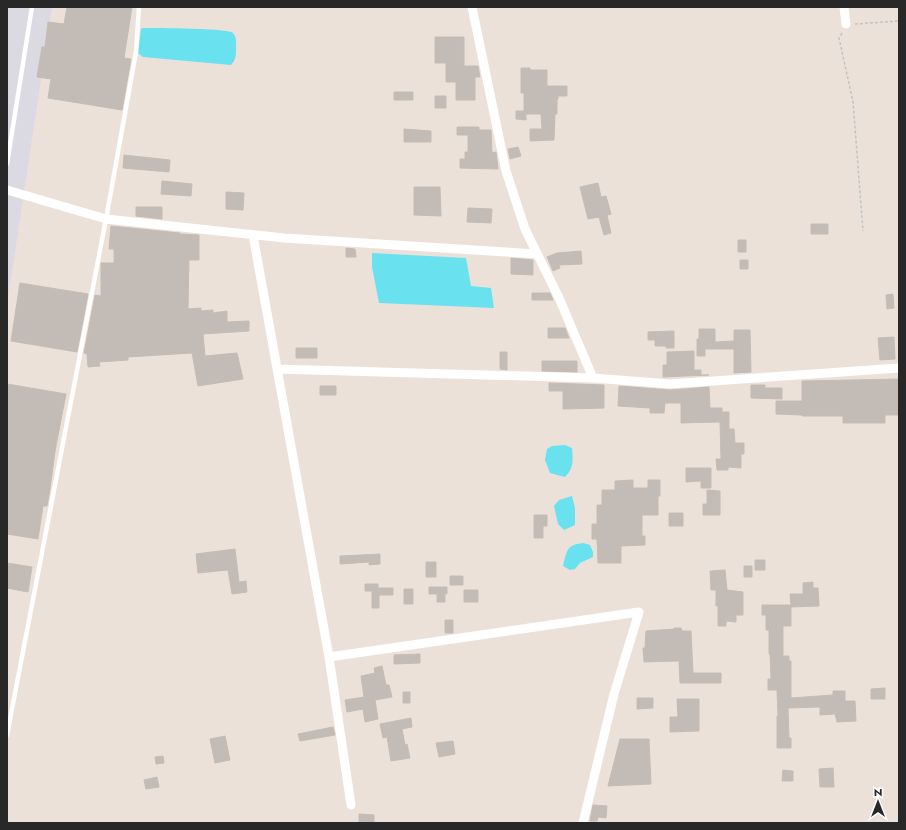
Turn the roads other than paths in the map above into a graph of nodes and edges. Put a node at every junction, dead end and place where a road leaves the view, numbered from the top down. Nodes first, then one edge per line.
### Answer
1 (32, 7) edge
2 (139, 7) edge
3 (472, 7) edge
4 (844, 7) edge
5 (846, 24) road end
6 (7, 164) edge
7 (7, 190) edge
8 (106, 219) junction
9 (253, 235) junction
10 (537, 254) junction
11 (899, 368) edge
12 (276, 369) junction
13 (593, 378) junction
14 (330, 657) junction
15 (7, 735) edge
16 (351, 805) dead end
17 (583, 823) edge

1 - 6 lane
2 - 8 lane
3 - 10 street
4 - 5 street
7 - 8 street
8 - 9 street
8 - 15 lane
9 - 10 street
9 - 12 street
10 - 13 street
11 - 13 street
12 - 13 street
12 - 14 street
14 - 16 street
14 - 17 street

